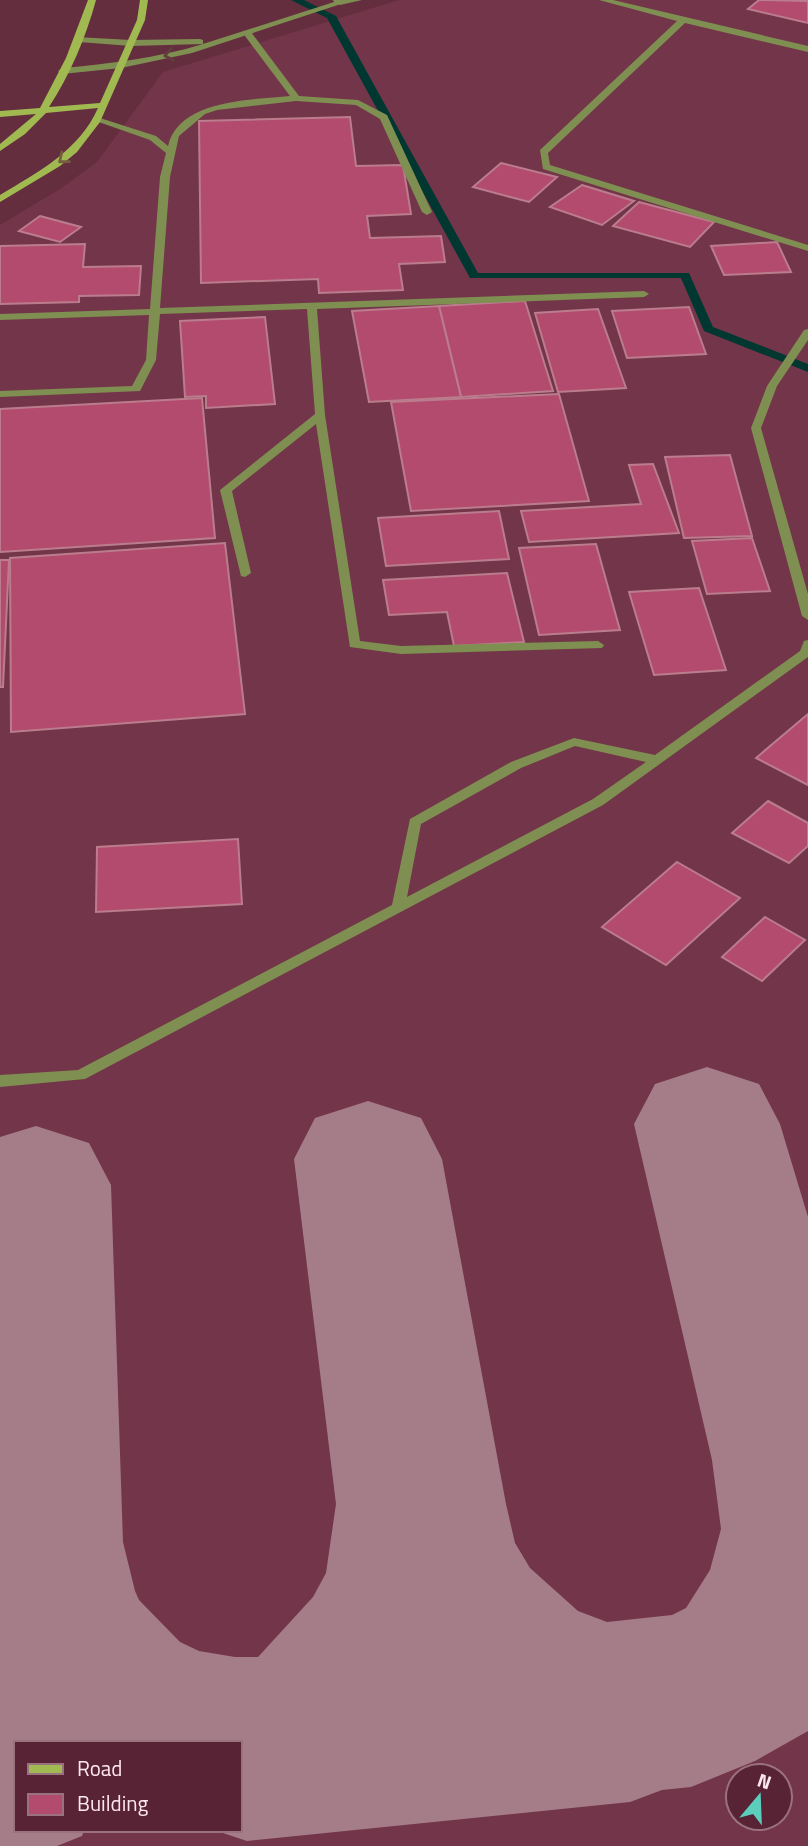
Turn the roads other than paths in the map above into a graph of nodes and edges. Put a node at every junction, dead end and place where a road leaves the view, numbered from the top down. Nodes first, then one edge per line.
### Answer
1 (92, 0) edge
2 (144, 0) edge
3 (358, 0) edge
4 (603, 0) edge
5 (335, 3) edge
6 (683, 20) junction
7 (248, 34) junction
8 (79, 38) junction
9 (216, 42) junction
10 (131, 43) junction
11 (808, 48) edge
12 (121, 65) junction
13 (62, 71) junction
14 (296, 98) junction
15 (103, 105) junction
16 (42, 111) junction
17 (0, 114) edge
18 (97, 120) junction
19 (0, 148) edge
20 (171, 153) junction
21 (0, 199) edge
22 (427, 212) dead end
23 (808, 248) edge
24 (644, 294) dead end
25 (312, 306) junction
26 (154, 312) junction
27 (0, 317) edge
28 (808, 332) edge
29 (0, 394) edge
30 (320, 415) junction
31 (245, 573) dead end
32 (808, 616) edge
33 (808, 644) edge
34 (598, 645) dead end
35 (658, 760) junction
36 (398, 908) junction
37 (0, 1081) edge

1 - 8 street
2 - 10 street
3 - 5 street
4 - 6 street
5 - 7 street
6 - 11 street
6 - 23 street
7 - 9 street
7 - 14 street
8 - 10 street
8 - 13 street
9 - 10 street
9 -> 12 street
10 - 12 street
12 - 13 street
12 - 15 street
13 - 16 street
14 - 20 street
14 - 22 street
15 - 16 street
15 - 18 street
16 - 17 street
16 - 19 street
18 - 20 street
18 -> 21 street
20 - 26 street
24 - 25 street
25 - 26 street
25 - 30 street
26 - 27 street
26 - 29 street
28 - 32 street
30 - 31 street
30 - 34 street
33 - 35 street
35 - 36 street
35 - 36 street
36 - 37 street

